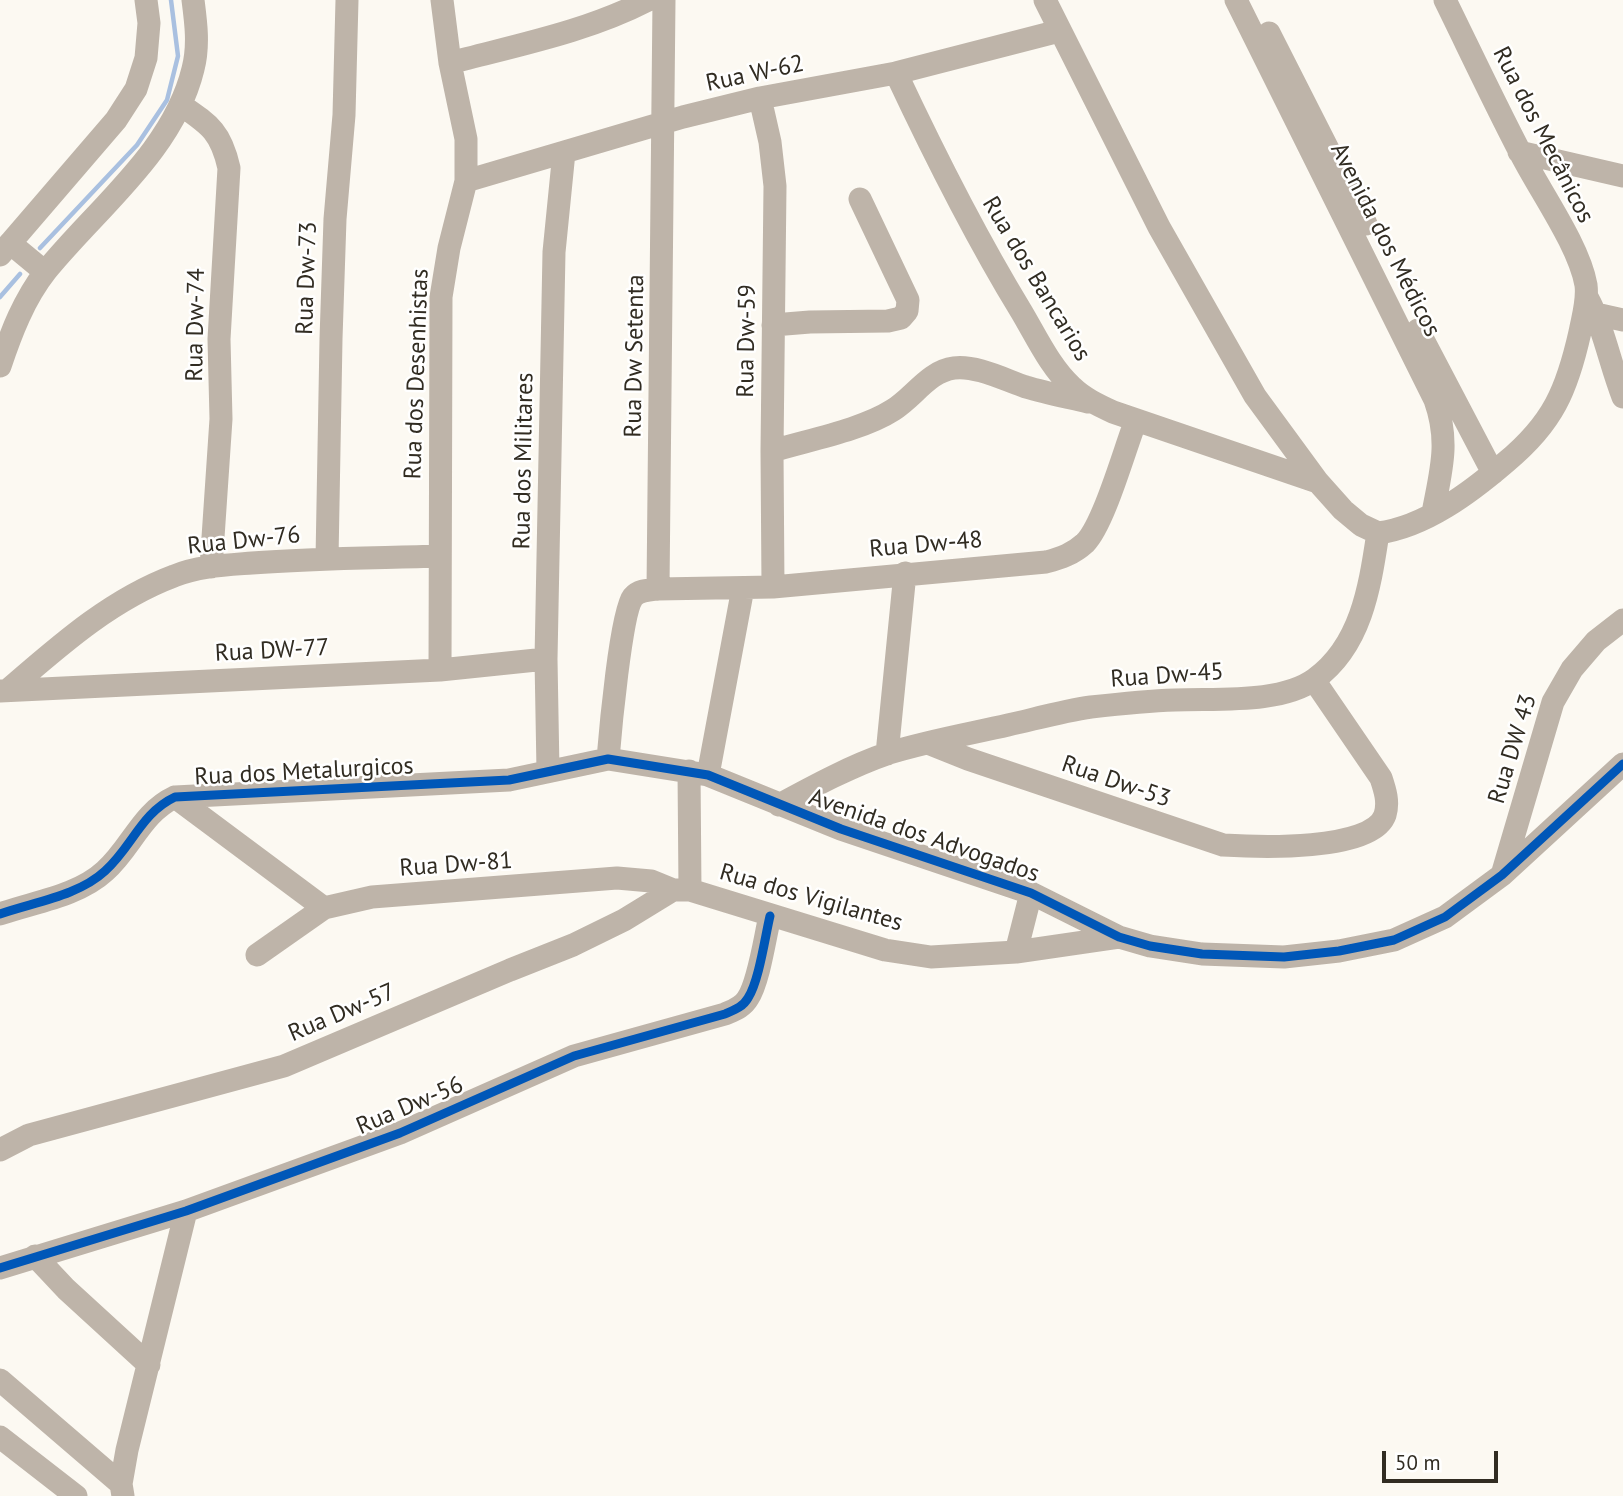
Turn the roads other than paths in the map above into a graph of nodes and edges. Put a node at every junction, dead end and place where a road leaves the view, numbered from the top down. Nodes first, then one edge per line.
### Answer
1 (146, 0) edge
2 (193, 0) edge
3 (347, 0) edge
4 (442, 0) edge
5 (648, 0) edge
6 (664, 0) edge
7 (1045, 0) edge
8 (1236, 0) edge
9 (1252, 0) edge
10 (1445, 0) edge
11 (1059, 31) junction
12 (450, 63) junction
13 (896, 73) junction
14 (760, 98) junction
15 (181, 105) junction
16 (664, 123) junction
17 (564, 152) junction
18 (1520, 152) junction
19 (1623, 176) edge
20 (466, 181) junction
21 (1339, 187) junction
22 (860, 199) dead end
23 (5, 249) edge
24 (45, 272) junction
25 (1592, 306) junction
26 (1623, 320) edge
27 (773, 325) junction
28 (1410, 331) junction
29 (0, 366) edge
30 (1623, 397) edge
31 (1096, 404) junction
32 (1136, 420) junction
33 (772, 451) junction
34 (1493, 473) junction
35 (1318, 482) junction
36 (1433, 513) junction
37 (1378, 533) junction
38 (439, 556) junction
39 (327, 559) junction
40 (211, 567) junction
41 (905, 573) junction
42 (773, 587) junction
43 (743, 588) junction
44 (658, 589) junction
45 (1623, 620) edge
46 (545, 659) junction
47 (440, 670) junction
48 (1314, 680) junction
49 (4, 690) edge
50 (928, 743) junction
51 (887, 754) junction
52 (608, 759) junction
53 (1623, 764) edge
54 (548, 771) junction
55 (698, 773) junction
56 (175, 797) junction
57 (779, 806) junction
58 (1502, 875) junction
59 (682, 890) junction
60 (1031, 893) junction
61 (324, 908) junction
62 (0, 914) edge
63 (769, 915) junction
64 (1119, 937) junction
65 (1016, 952) junction
66 (257, 955) dead end
67 (0, 1150) edge
68 (186, 1211) junction
69 (35, 1256) junction
70 (0, 1268) edge
71 (149, 1365) junction
72 (0, 1380) edge
73 (0, 1437) edge
74 (122, 1490) edge
75 (76, 1496) edge

1 - 23 street
2 - 15 street
3 - 39 street, Rua Dw-73
4 - 12 street, Rua dos Desenhistas
5 - 12 street
6 - 16 street, Rua Dw Setenta
7 - 11 street
8 - 21 street, Avenida dos Médicos
9 - 21 street, Avenida dos Médicos
10 - 18 street, Rua dos Mecânicos
11 - 13 street, Rua W-62
11 - 35 street
12 - 20 street, Rua dos Desenhistas
13 - 14 street, Rua W-62
13 - 31 street, Rua dos Bancarios
14 - 16 street, Rua W-62
14 - 27 street, Rua Dw-59
15 - 24 street
15 - 40 street, Rua Dw-74
16 - 17 street, Rua W-62
16 - 44 street, Rua Dw Setenta
17 - 20 street, Rua W-62
17 - 46 street, Rua dos Militares
18 - 19 street
18 - 25 street, Rua dos Mecânicos
20 - 38 street, Rua dos Desenhistas
21 - 28 street, Avenida dos Médicos
22 - 27 street
23 - 24 street
24 - 29 street
25 - 26 street
25 - 30 street, Rua dos Mecânicos
25 - 34 street
27 - 33 street, Rua Dw-59
28 - 34 street, Avenida dos Médicos
28 - 36 street, Avenida dos Médicos
31 - 32 street, Rua dos Bancarios
31 - 33 street
32 - 35 street, Rua dos Bancarios
32 - 41 street, Rua Dw-48
33 - 42 street, Rua Dw-59
34 - 36 street
35 - 37 street
36 - 37 street
37 - 48 street
38 - 39 street, Rua Dw-76
38 - 47 street, Rua dos Desenhistas
39 - 40 street, Rua Dw-76
40 - 49 street, Rua Dw-76
41 - 42 street, Rua Dw-48
41 - 51 street
42 - 43 street, Rua Dw-48
43 - 44 street, Rua Dw-48
43 - 55 street, Rua dos Vigilantes
44 - 52 street, Rua Dw-48
45 - 58 street, Rua DW 43
46 - 47 street, Rua DW-77
46 - 54 street, Rua dos Militares
47 - 49 street, Rua DW-77
48 - 50 street, Rua Dw-45
48 - 50 street, Rua Dw-53
50 - 51 street, Rua Dw-45
51 - 57 street, Rua Dw-45
52 - 54 street, Rua dos Metalurgicos
52 - 55 street, Avenida dos Advogados
53 - 58 street, Avenida dos Advogados
54 - 56 street, Rua dos Metalurgicos
55 - 57 street, Avenida dos Advogados
55 - 59 street, Rua dos Vigilantes
56 - 61 street
56 - 62 street, Rua dos Metalurgicos
57 - 60 street, Avenida dos Advogados
58 - 64 street, Avenida dos Advogados
59 - 61 street, Rua Dw-81
59 - 63 street, Rua dos Vigilantes
59 - 67 street, Rua Dw-57
60 - 64 street, Avenida dos Advogados
60 - 65 street
61 - 66 street, Rua Dw-81
63 - 65 street, Rua dos Vigilantes
63 - 68 street, Rua Dw-56
64 - 65 street, Rua dos Vigilantes
68 - 69 street, Rua Dw-56
68 - 71 street
69 - 70 street, Rua Dw-56
69 - 71 street
71 - 74 street
72 - 74 street
73 - 75 street

